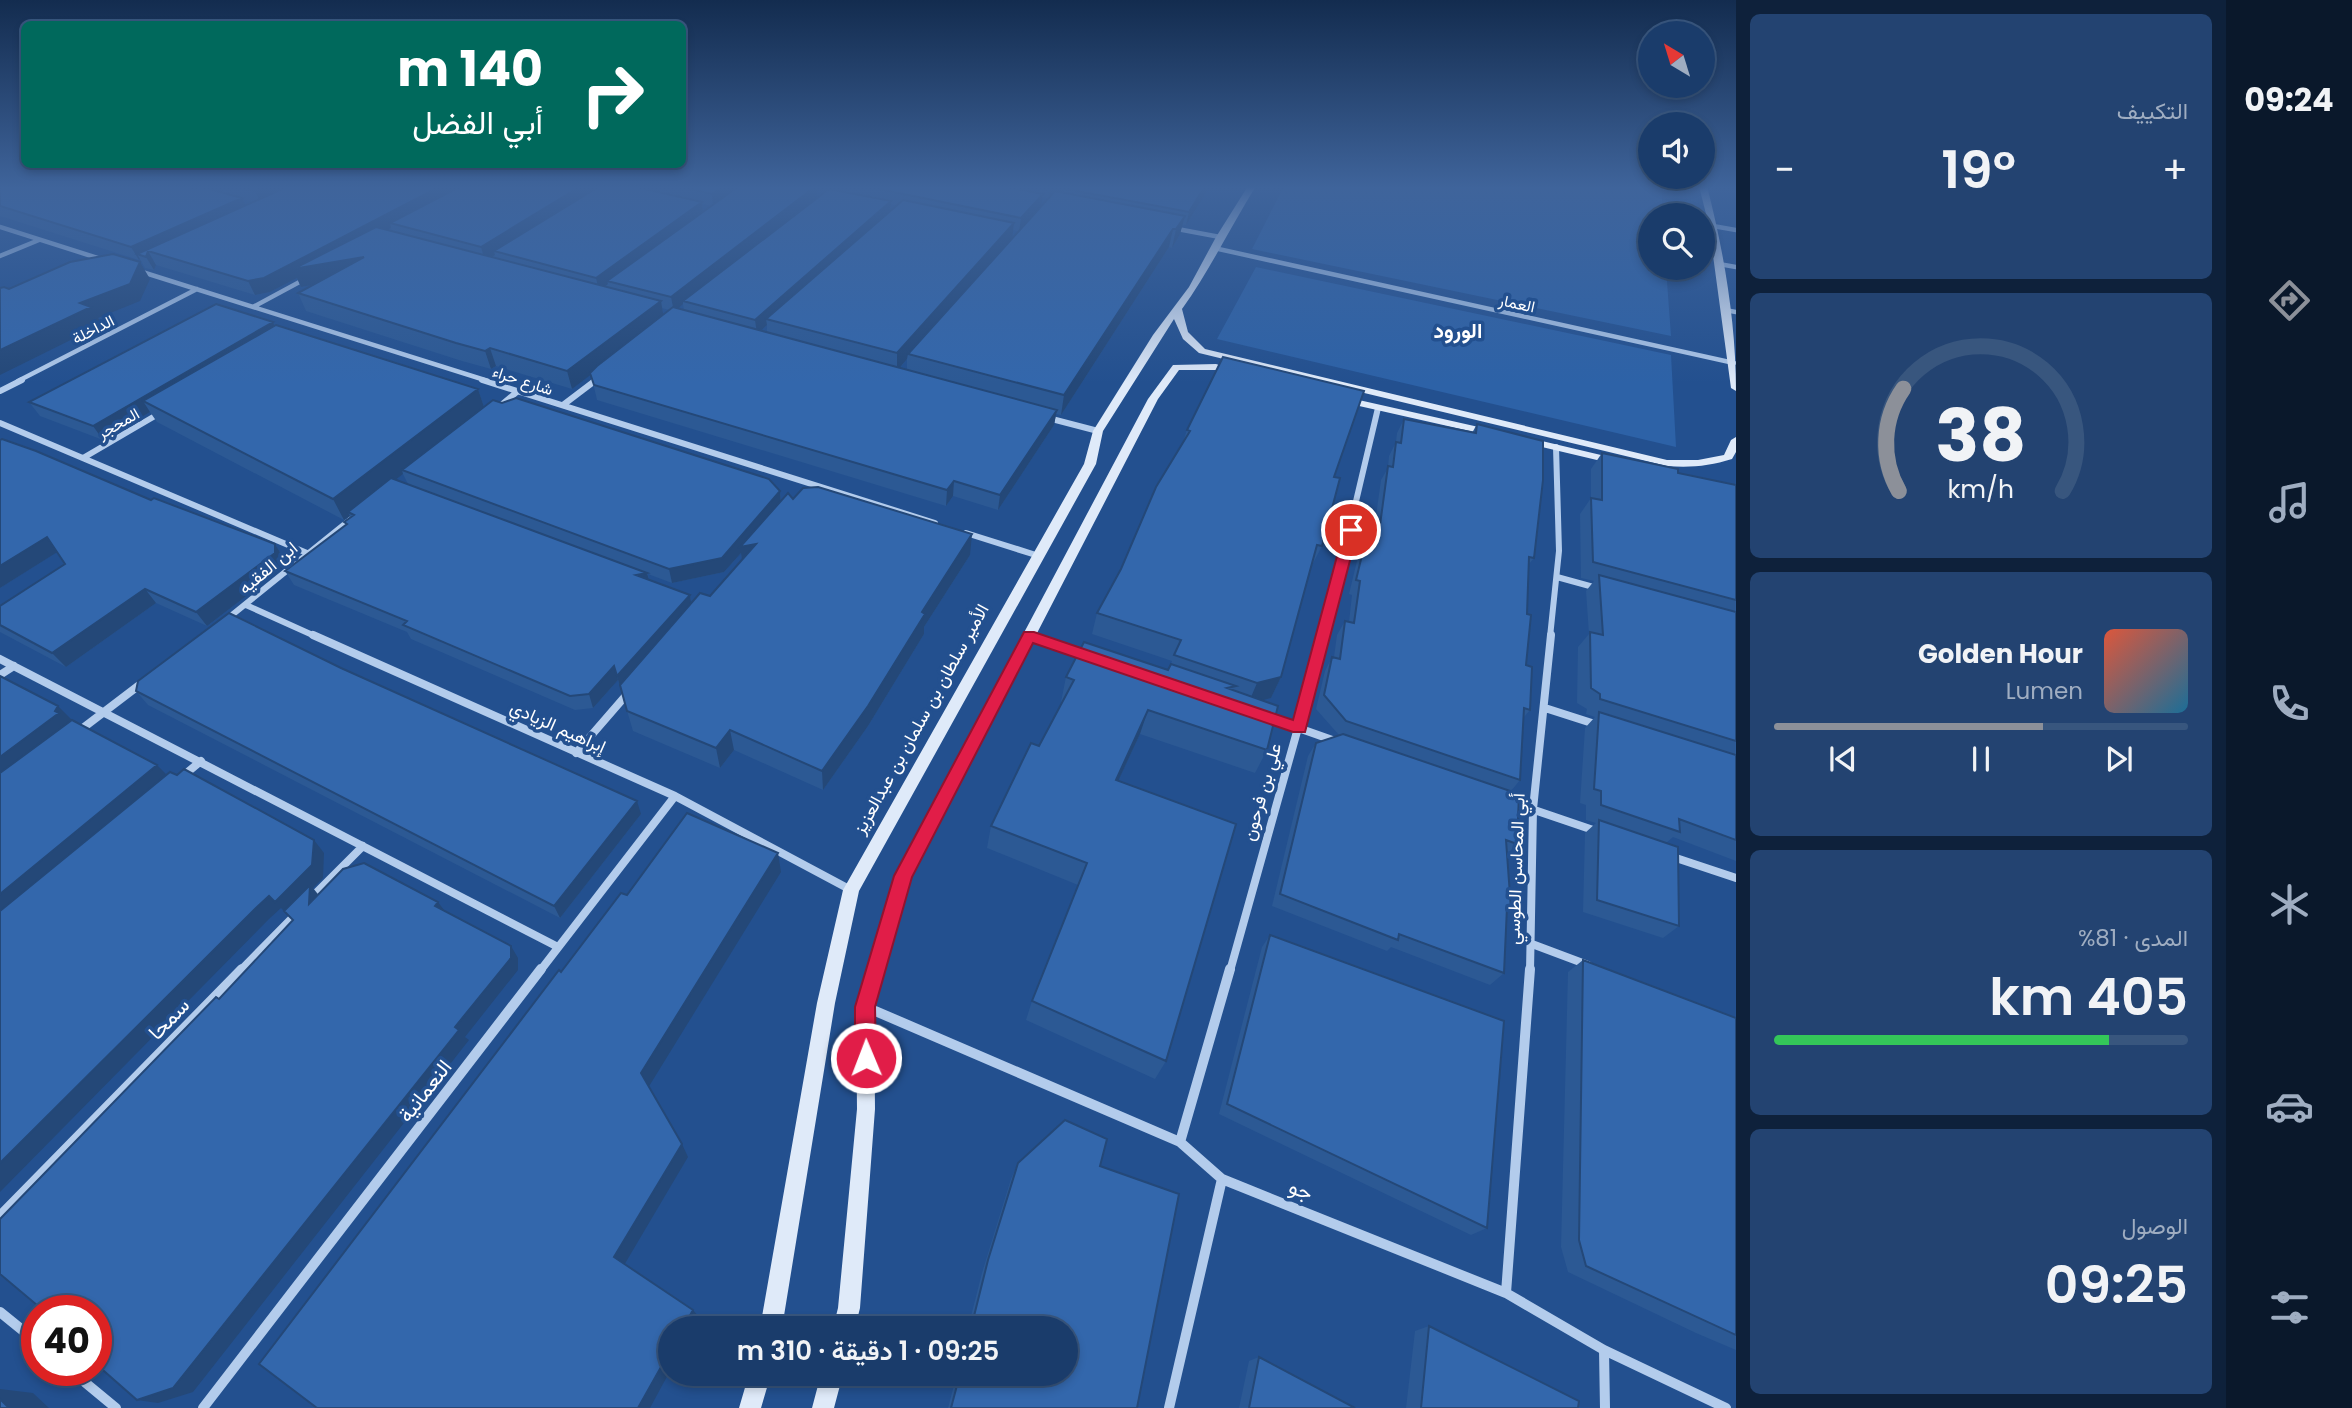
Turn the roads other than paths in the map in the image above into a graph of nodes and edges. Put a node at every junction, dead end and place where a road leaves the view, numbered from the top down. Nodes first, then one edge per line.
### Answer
1 (79, 252) edge
2 (1212, 252) edge
3 (1253, 252) edge
4 (1717, 252) edge
5 (102, 259) junction
6 (112, 262) edge
7 (144, 263) edge
8 (90, 264) edge
9 (1719, 264) junction
10 (1736, 267) edge
11 (311, 275) edge
12 (197, 289) junction
13 (253, 307) junction
14 (1177, 307) junction
15 (1725, 310) junction
16 (1736, 312) edge
17 (312, 326) junction
18 (300, 332) edge
19 (1735, 369) edge
20 (604, 373) edge
21 (1256, 377) edge
22 (1736, 388) edge
23 (0, 391) edge
24 (518, 391) junction
25 (1324, 394) edge
26 (563, 405) junction
27 (1378, 408) junction
28 (167, 409) edge
29 (488, 415) edge
30 (1044, 417) edge
31 (0, 423) edge
32 (1098, 431) junction
33 (1736, 440) edge
34 (1556, 447) junction
35 (83, 458) junction
36 (1090, 464) junction
37 (1117, 467) junction
38 (1683, 477) edge
39 (808, 483) junction
40 (1076, 490) junction
41 (800, 493) edge
42 (1102, 496) junction
43 (362, 511) edge
44 (949, 527) edge
45 (962, 531) edge
46 (307, 553) junction
47 (1039, 556) junction
48 (1557, 577) junction
49 (1610, 592) edge
50 (246, 605) junction
51 (224, 621) edge
52 (1029, 636) junction
53 (1093, 658) edge
54 (0, 659) edge
55 (14, 666) junction
56 (0, 675) edge
57 (147, 679) edge
58 (637, 682) edge
59 (1545, 708) junction
60 (103, 712) junction
61 (1260, 715) edge
62 (1299, 728) junction
63 (1609, 728) edge
64 (72, 736) edge
65 (1351, 746) edge
66 (576, 753) junction
67 (201, 761) junction
68 (180, 779) edge
69 (674, 796) junction
70 (1507, 800) edge
71 (1533, 809) junction
72 (1609, 835) edge
73 (363, 846) junction
74 (1660, 852) edge
75 (1736, 878) edge
76 (851, 890) junction
77 (1532, 944) junction
78 (558, 947) junction
79 (1596, 968) edge
80 (865, 1007) junction
81 (1180, 1142) junction
82 (1222, 1179) junction
83 (0, 1216) edge
84 (1506, 1293) junction
85 (0, 1312) edge
86 (773, 1316) edge
87 (847, 1316) edge
88 (21, 1329) edge
89 (1604, 1350) junction
90 (89, 1386) edge
91 (756, 1386) edge
92 (829, 1386) edge
93 (116, 1408) edge
94 (203, 1408) edge
95 (750, 1408) edge
96 (823, 1408) edge
97 (1168, 1408) edge
98 (1605, 1408) edge
99 (1726, 1408) edge

1 - 5 street
2 - 14 street, الأمير سلطان بن سلمان بن عبدالعزيز
3 - 19 street, العمار
4 - 9 street
5 - 6 street
5 - 8 street
7 - 12 street, شارع حراء
9 - 10 street
9 - 15 street
11 - 13 street
12 - 13 street, شارع حراء
12 - 23 street, الداخلة
13 - 17 street, شارع حراء
14 - 32 street, الأمير سلطان بن سلمان بن عبدالعزيز
14 - 33 street
15 - 16 street
15 - 19 street
17 - 18 street
17 - 24 street, شارع حراء
19 - 22 street
20 - 26 street
21 - 37 street
24 - 26 street, شارع حراء
24 - 29 street
25 - 27 street
26 - 39 street, شارع حراء
27 - 34 street
27 - 62 street, علي بن فرحون
28 - 35 street, المحجر
30 - 32 street
31 - 35 street
32 - 36 street, الأمير سلطان بن سلمان بن عبدالعزيز
34 - 38 street
34 - 48 street, أبي المحاسن الطوسي
35 - 46 street
36 - 37 street
36 - 40 street, الأمير سلطان بن سلمان بن عبدالعزيز
37 - 42 street
39 - 41 street
39 - 44 street, شارع حراء
40 - 42 street
40 - 47 street, الأمير سلطان بن سلمان بن عبدالعزيز
42 - 52 street
43 - 46 street, ابن الفقيه
45 - 47 street
46 - 50 street, ابن الفقيه
47 - 76 street, الأمير سلطان بن سلمان بن عبدالعزيز
48 - 49 street
48 - 59 street, أبي المحاسن الطوسي
50 - 51 street, ابن الفقيه
50 - 66 street, إبراهيم الزيادي
52 - 53 street
52 - 80 street
54 - 55 street
55 - 56 street
55 - 60 street
57 - 60 street
58 - 66 street
59 - 63 street
59 - 71 street, أبي المحاسن الطوسي
60 - 64 street
60 - 67 street
61 - 62 street
62 - 65 street
62 - 81 street, علي بن فرحون
66 - 69 street, إبراهيم الزيادي
67 - 68 street
67 - 73 street
69 - 76 street, إبراهيم الزيادي
69 - 78 street, النعمانية
70 - 71 street
71 - 72 street
71 - 77 street, أبي المحاسن الطوسي
73 - 78 street
73 - 83 street, سمحا
74 - 75 street
76 - 86 street, الأمير سلطان بن سلمان بن عبدالعزيز
77 - 79 street
77 - 84 street, أبي المحاسن الطوسي
78 - 94 street, النعمانية
80 - 81 street, جو
80 - 87 street
81 - 82 street, جو
82 - 84 street, جو
82 - 97 street
84 - 89 street, جو
85 - 88 street
89 - 98 street
89 - 99 street, جو
90 - 93 street
91 - 95 street
92 - 96 street

